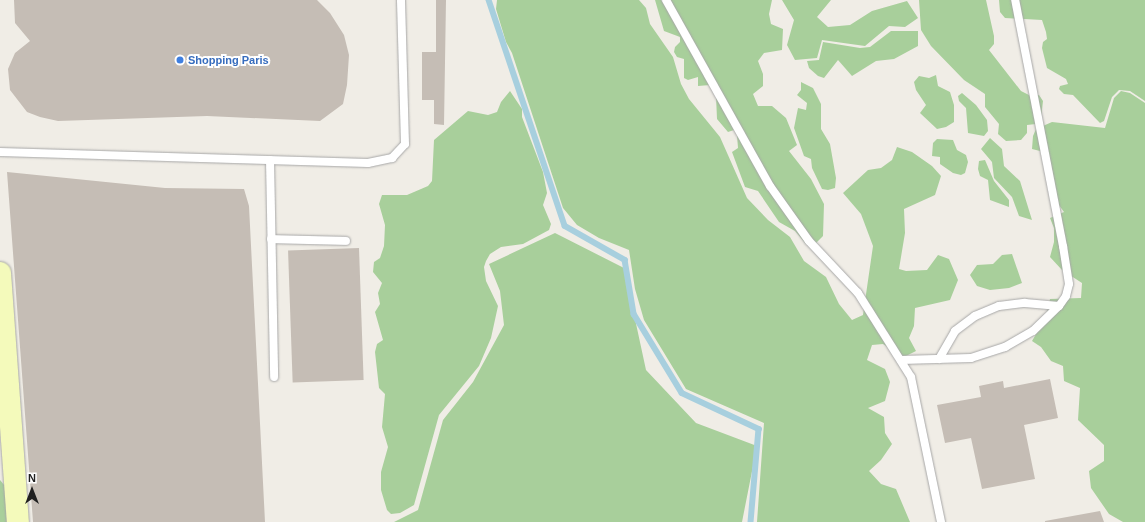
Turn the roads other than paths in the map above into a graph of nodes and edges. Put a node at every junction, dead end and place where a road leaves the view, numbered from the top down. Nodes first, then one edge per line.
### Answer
1 (401, 0) edge
2 (666, 0) edge
3 (1015, 0) edge
4 (0, 152) edge
5 (270, 160) junction
6 (271, 239) junction
7 (346, 241) dead end
8 (0, 273) edge
9 (1059, 306) junction
10 (902, 360) junction
11 (938, 360) junction
12 (274, 377) dead end
13 (18, 522) edge
14 (941, 522) edge

1 - 5 lane
2 - 10 lane
3 - 9 lane
4 - 5 lane
5 - 6 lane
6 - 7 lane
6 - 12 lane
8 - 13 street
9 - 11 lane
9 - 11 lane
10 - 11 lane
10 - 14 lane

